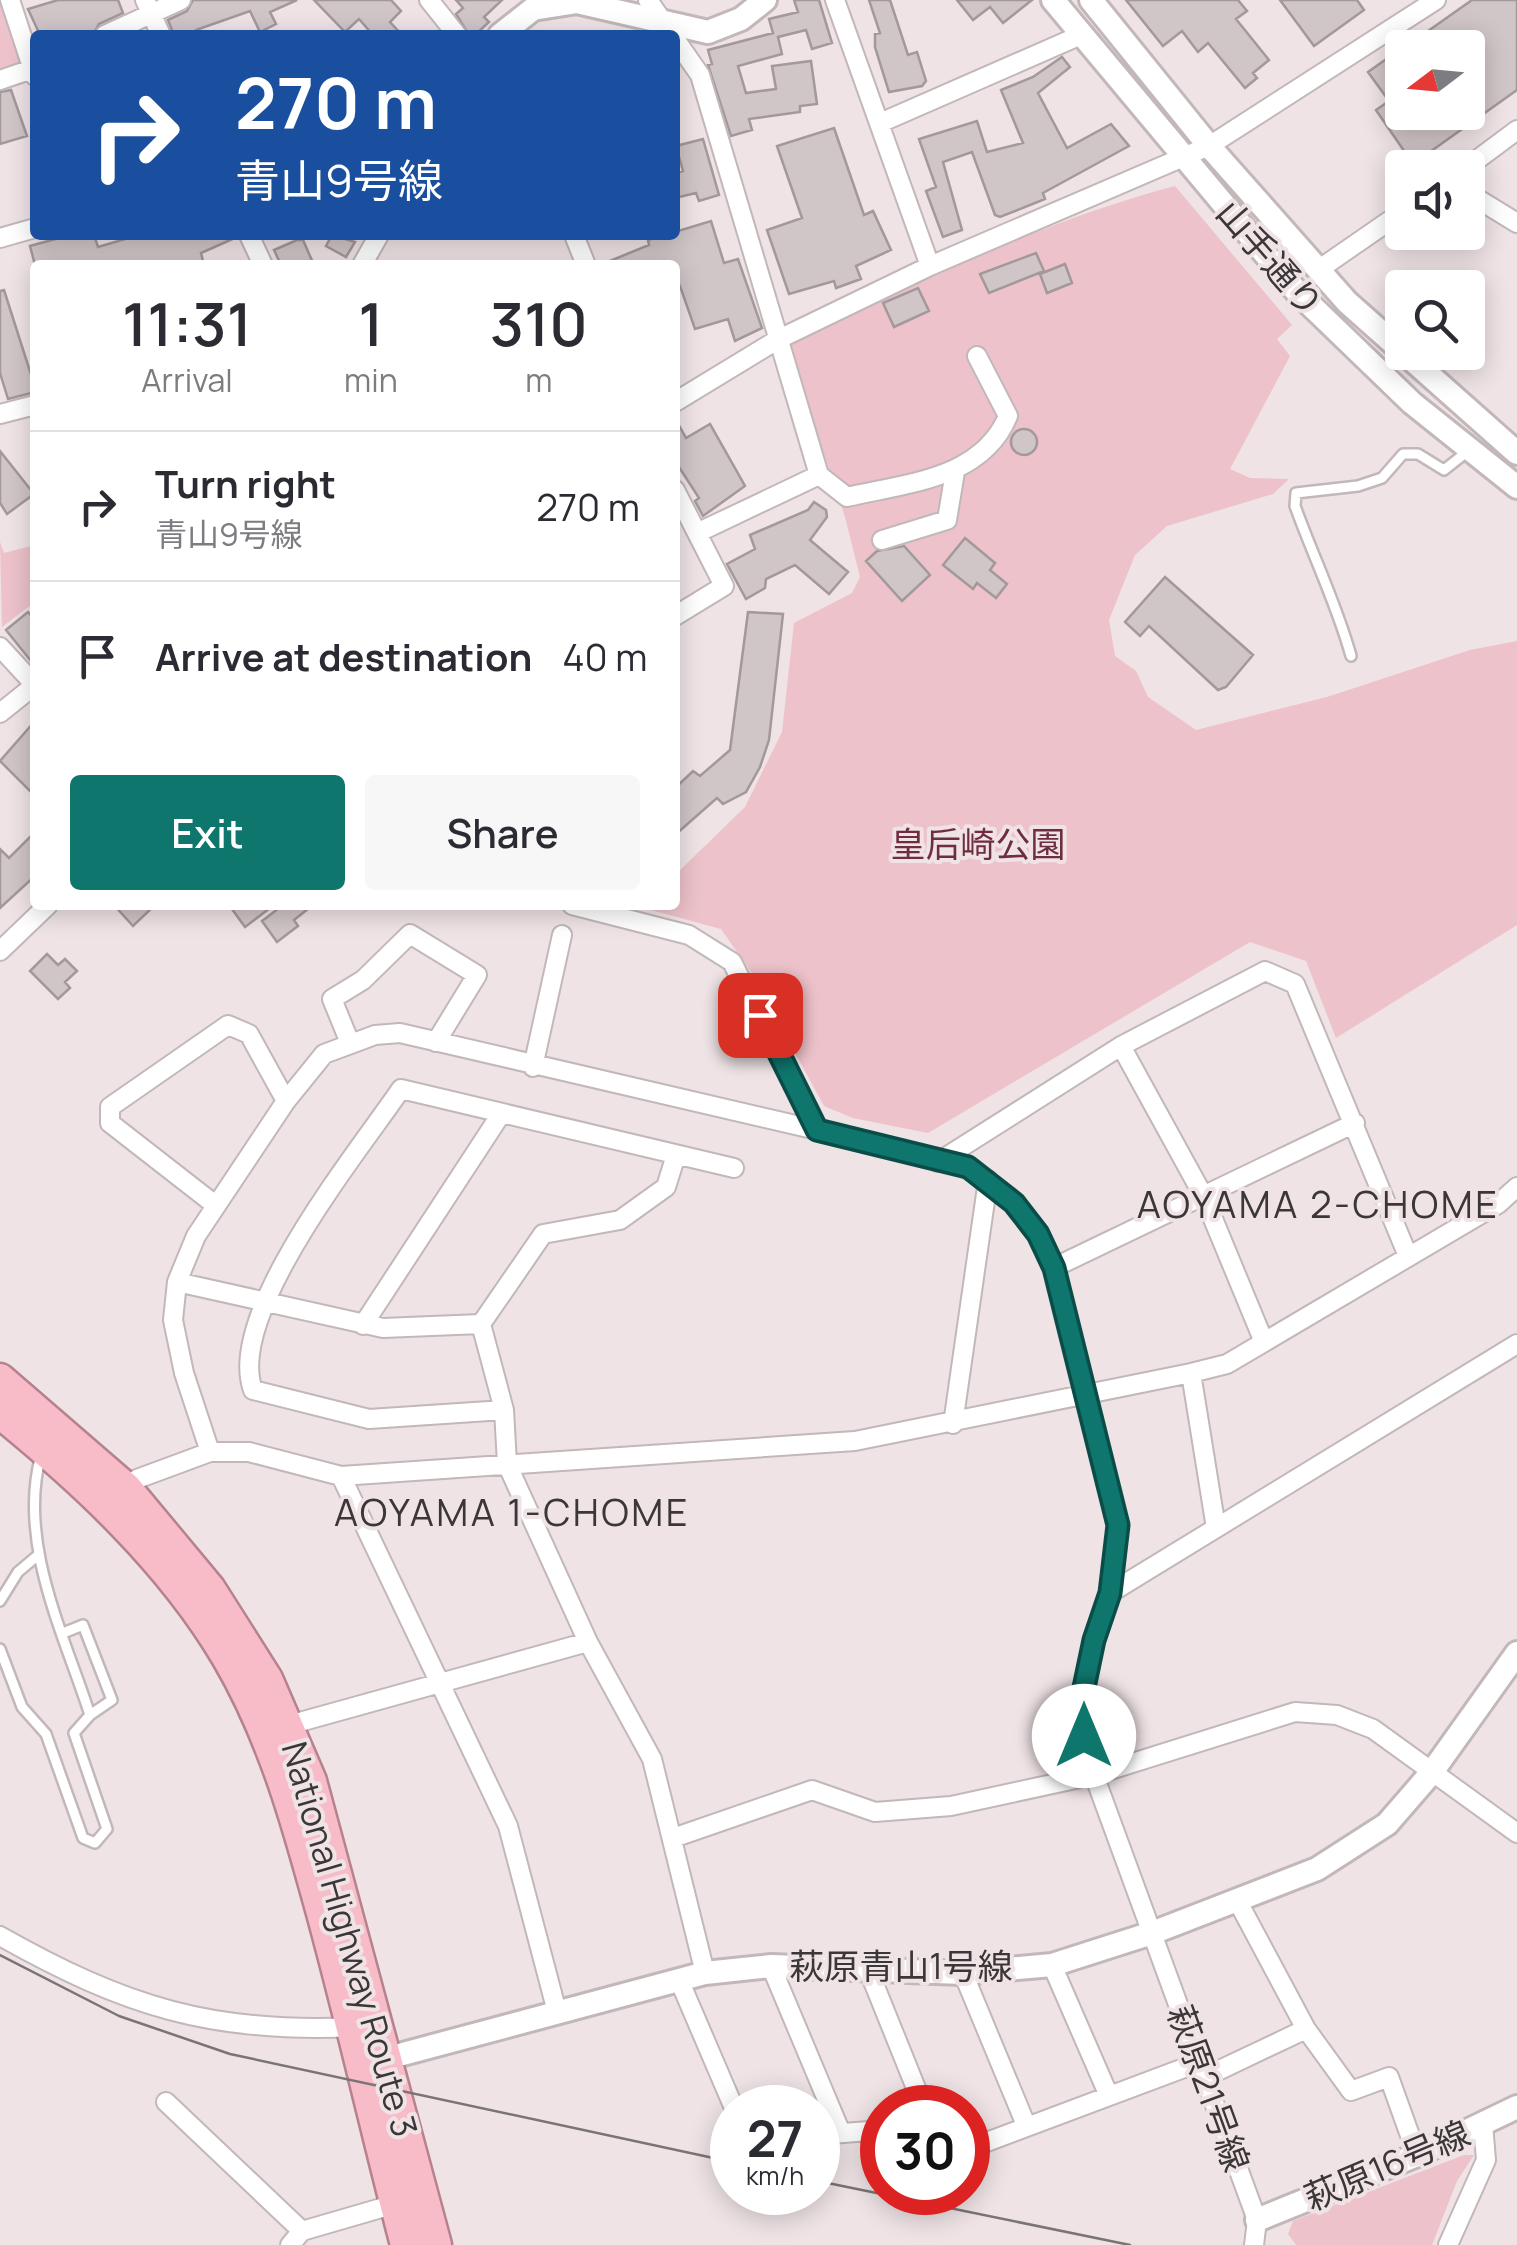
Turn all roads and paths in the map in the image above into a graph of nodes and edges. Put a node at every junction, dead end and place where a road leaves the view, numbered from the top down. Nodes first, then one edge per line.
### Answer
1 (10, 0) edge
2 (181, 0) edge
3 (429, 0) edge
4 (648, 0) edge
5 (765, 0) edge
6 (835, 0) edge
7 (1053, 0) edge
8 (1091, 0) edge
9 (1436, 0) edge
10 (148, 7) edge
11 (114, 30) edge
12 (159, 30) edge
13 (453, 30) edge
14 (506, 30) edge
15 (667, 30) edge
16 (669, 30) edge
17 (680, 31) edge
18 (1081, 35) junction
19 (680, 46) edge
20 (30, 59) edge
21 (30, 72) edge
22 (0, 80) edge
23 (880, 123) junction
24 (1517, 130) edge
25 (1210, 146) junction
26 (1485, 154) edge
27 (1184, 158) junction
28 (1485, 203) edge
29 (1517, 223) edge
30 (1385, 224) edge
31 (30, 229) edge
32 (0, 238) edge
33 (930, 266) junction
34 (1318, 270) junction
35 (777, 340) junction
36 (977, 356) dead end
37 (680, 399) edge
38 (30, 406) edge
39 (0, 414) edge
40 (1470, 449) junction
41 (1517, 453) edge
42 (955, 472) junction
43 (819, 476) junction
44 (1517, 488) edge
45 (680, 499) edge
46 (699, 532) junction
47 (882, 540) dead end
48 (680, 613) edge
49 (0, 647) edge
50 (1350, 656) dead end
51 (30, 680) edge
52 (30, 689) edge
53 (0, 713) edge
54 (43, 910) edge
55 (590, 910) edge
56 (562, 934) dead end
57 (0, 951) edge
58 (350, 1042) junction
59 (436, 1042) junction
60 (1121, 1046) junction
61 (533, 1067) junction
62 (286, 1101) junction
63 (501, 1114) junction
64 (1355, 1123) junction
65 (817, 1130) junction
66 (676, 1154) junction
67 (938, 1162) junction
68 (734, 1168) dead end
69 (988, 1180) junction
70 (1517, 1187) edge
71 (1204, 1197) junction
72 (214, 1204) junction
73 (1408, 1256) junction
74 (1054, 1268) junction
75 (177, 1282) junction
76 (264, 1302) junction
77 (363, 1324) junction
78 (482, 1324) junction
79 (1264, 1342) junction
80 (1517, 1344) edge
81 (1192, 1373) junction
82 (0, 1379) edge
83 (1088, 1394) junction
84 (504, 1410) junction
85 (0, 1414) edge
86 (953, 1424) junction
87 (43, 1448) junction
88 (210, 1452) junction
89 (507, 1464) junction
90 (340, 1476) junction
91 (116, 1498) junction
92 (1216, 1528) junction
93 (37, 1556) junction
94 (1110, 1593) junction
95 (0, 1601) edge
96 (63, 1633) junction
97 (588, 1642) junction
98 (0, 1650) edge
99 (1517, 1653) edge
100 (436, 1682) junction
101 (90, 1715) junction
102 (289, 1726) junction
103 (1432, 1772) junction
104 (1094, 1775) junction
105 (1517, 1833) edge
106 (674, 1838) junction
107 (1237, 1900) junction
108 (1152, 1933) junction
109 (0, 1936) edge
110 (1052, 1965) junction
111 (771, 1966) junction
112 (868, 1969) junction
113 (704, 1973) junction
114 (964, 1973) junction
115 (680, 1982) junction
116 (558, 2012) junction
117 (365, 2026) junction
118 (1306, 2029) junction
119 (373, 2062) junction
120 (1203, 2069) junction
121 (724, 2085) edge
122 (820, 2085) edge
123 (915, 2085) edge
124 (1109, 2096) junction
125 (166, 2102) dead end
126 (1517, 2108) edge
127 (1483, 2124) junction
128 (1026, 2125) junction
129 (860, 2132) edge
130 (840, 2133) edge
131 (990, 2140) edge
132 (1416, 2155) junction
133 (396, 2204) junction
134 (1257, 2220) junction
135 (296, 2238) edge
136 (406, 2245) edge
137 (436, 2245) edge
138 (1254, 2245) edge
139 (1448, 2245) edge

1 - 20 street
2 - 10 street
3 - 13 street
4 - 16 street
5 - 17 street
6 - 23 street
7 - 18 street, 山手通り
8 - 25 street, 山手通り
9 - 25 street
10 - 11 street
10 - 12 street
14 - 15 street
18 - 23 street
18 - 27 street, 山手通り
19 - 35 street
21 - 22 street
23 - 33 street
24 - 26 street
25 - 27 street
25 - 34 street, 山手通り
27 - 33 street
27 - 40 street, 山手通り
28 - 29 street
30 - 34 street
31 - 32 street
33 - 35 street
34 - 41 street, 山手通り
35 - 37 street
35 - 43 street
36 - 42 street
38 - 39 street
40 - 44 street, 山手通り
40 - 50 lane
42 - 43 street
42 - 47 street
43 - 46 street
45 - 46 street
46 - 48 street
49 - 51 street
52 - 53 street
54 - 57 street
55 - 65 street
56 - 61 street
58 - 59 street
58 - 59 street
58 - 62 street
59 - 61 street
60 - 64 street
60 - 67 street
60 - 71 street
61 - 65 street
62 - 72 street
62 - 72 street
63 - 66 street
63 - 76 street
63 - 77 street
64 - 71 street
64 - 73 street
65 - 67 street
66 - 68 street
66 - 78 street
67 - 69 street
69 - 74 street, 萩原21号線
69 - 86 street
70 - 73 street
71 - 74 street
71 - 79 street
72 - 75 street
73 - 79 street
74 - 83 street, 萩原21号線
75 - 76 street
75 - 88 street
76 - 77 street
76 - 84 street
77 - 78 street
78 - 84 street
79 - 81 street
80 - 92 street
81 - 83 street
81 - 92 street
82 - 91 highway, National Highway Route 3
83 - 86 street
83 - 94 street, 萩原21号線
84 - 89 street
85 - 87 highway, National Highway Route 3
86 - 89 street
87 - 91 highway, National Highway Route 3
87 - 93 lane
88 - 90 street
88 - 91 street
89 - 90 street
89 - 97 street
90 - 100 street
91 - 102 highway, National Highway Route 3
91 - 117 highway, National Highway Route 3
92 - 94 street
93 - 95 lane
93 - 96 lane
94 - 104 street, 萩原21号線
96 - 101 lane
96 - 101 lane
97 - 100 street
97 - 106 street
98 - 101 lane
99 - 103 street, 萩原青山1号線
100 - 102 street
100 - 116 street
102 - 117 highway, National Highway Route 3
103 - 104 street
103 - 105 street
103 - 107 street, 萩原青山1号線
104 - 106 street
104 - 108 street, 萩原21号線
106 - 113 street
107 - 108 street, 萩原青山1号線
107 - 118 street
108 - 110 street, 萩原青山1号線
108 - 120 street, 萩原21号線
109 - 117 street
110 - 114 street, 萩原青山1号線
110 - 124 street
111 - 112 street, 萩原青山1号線
111 - 113 street, 萩原青山1号線
111 - 122 street
112 - 114 street, 萩原青山1号線
112 - 123 street
113 - 115 street, 萩原青山1号線
114 - 128 street
115 - 116 street, 萩原青山1号線
115 - 121 street
116 - 119 street, 萩原青山1号線
117 - 119 highway, National Highway Route 3
118 - 120 street
118 - 132 street
119 - 133 highway, National Highway Route 3
119 - 137 highway, National Highway Route 3
120 - 124 street
120 - 134 street, 萩原21号線
124 - 128 street
125 - 135 street
126 - 127 street, 萩原16号線
127 - 132 street, 萩原16号線
127 - 139 street
128 - 131 street
129 - 130 street
132 - 134 street, 萩原16号線
133 - 135 street
133 - 136 highway, National Highway Route 3
134 - 138 street, 萩原21号線

